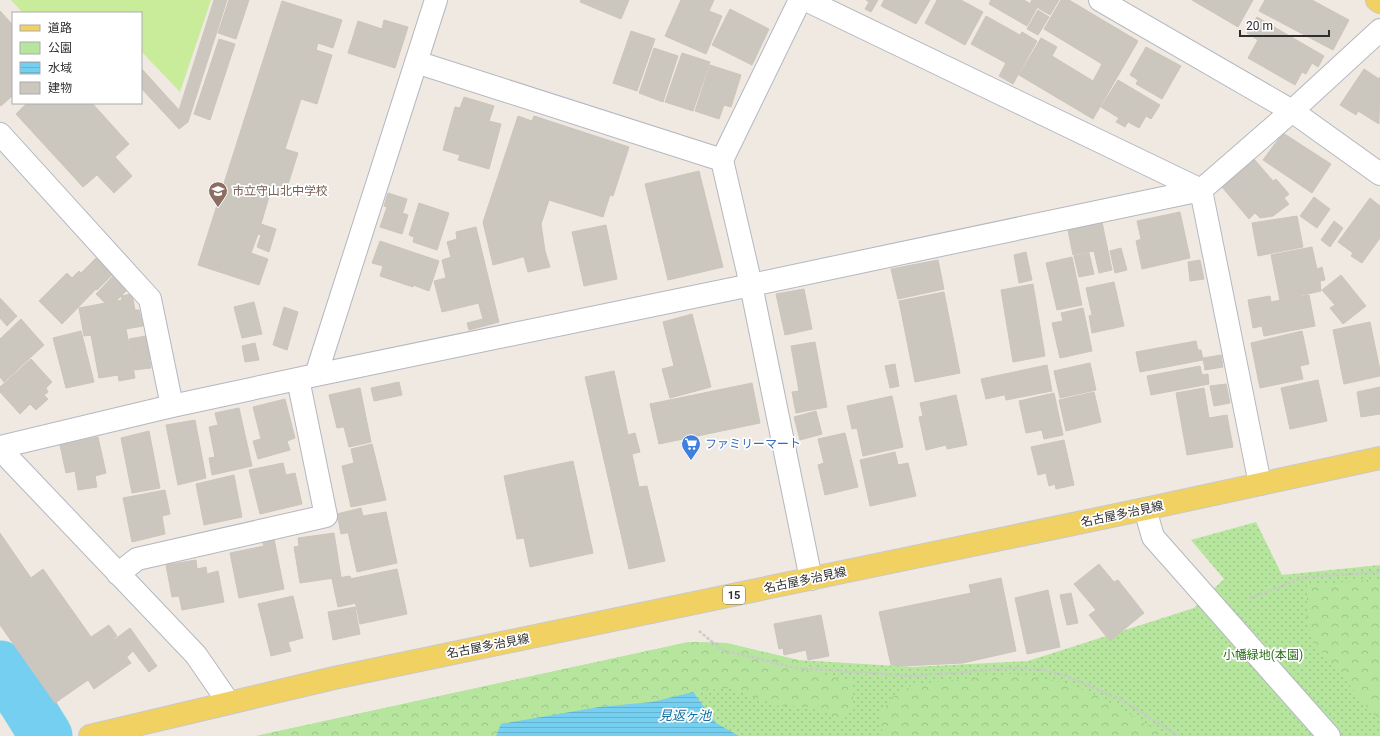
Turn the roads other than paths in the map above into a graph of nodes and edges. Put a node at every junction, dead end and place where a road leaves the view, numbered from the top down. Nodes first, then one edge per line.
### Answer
1 (436, 0) edge
2 (800, 0) edge
3 (806, 0) edge
4 (1100, 0) edge
5 (1377, 0) edge
6 (1380, 2) edge
7 (1380, 30) edge
8 (416, 62) junction
9 (1292, 111) junction
10 (0, 134) edge
11 (722, 160) junction
12 (1380, 174) edge
13 (1201, 190) junction
14 (751, 285) junction
15 (307, 377) junction
16 (172, 406) junction
17 (0, 448) edge
18 (1380, 458) edge
19 (1260, 484) junction
20 (1145, 509) junction
21 (118, 574) junction
22 (811, 579) junction
23 (229, 703) junction
24 (90, 736) edge
25 (1329, 736) edge

1 - 8 street
2 - 11 street
3 - 13 street
4 - 9 street
5 - 6 main road
7 - 9 street
8 - 11 street
8 - 15 street
9 - 12 street
9 - 13 street
10 - 16 street
11 - 14 street
13 - 14 street
13 - 19 street
14 - 15 street
14 - 22 street
15 - 16 street
15 - 21 street
16 - 17 street
17 - 21 street
18 - 19 main road, 名古屋多治見線 / 15
19 - 20 main road, 名古屋多治見線 / 15
20 - 22 main road, 名古屋多治見線 / 15
20 - 25 street
21 - 23 street
22 - 23 main road, 名古屋多治見線 / 15
23 - 24 main road, 名古屋多治見線 / 15

